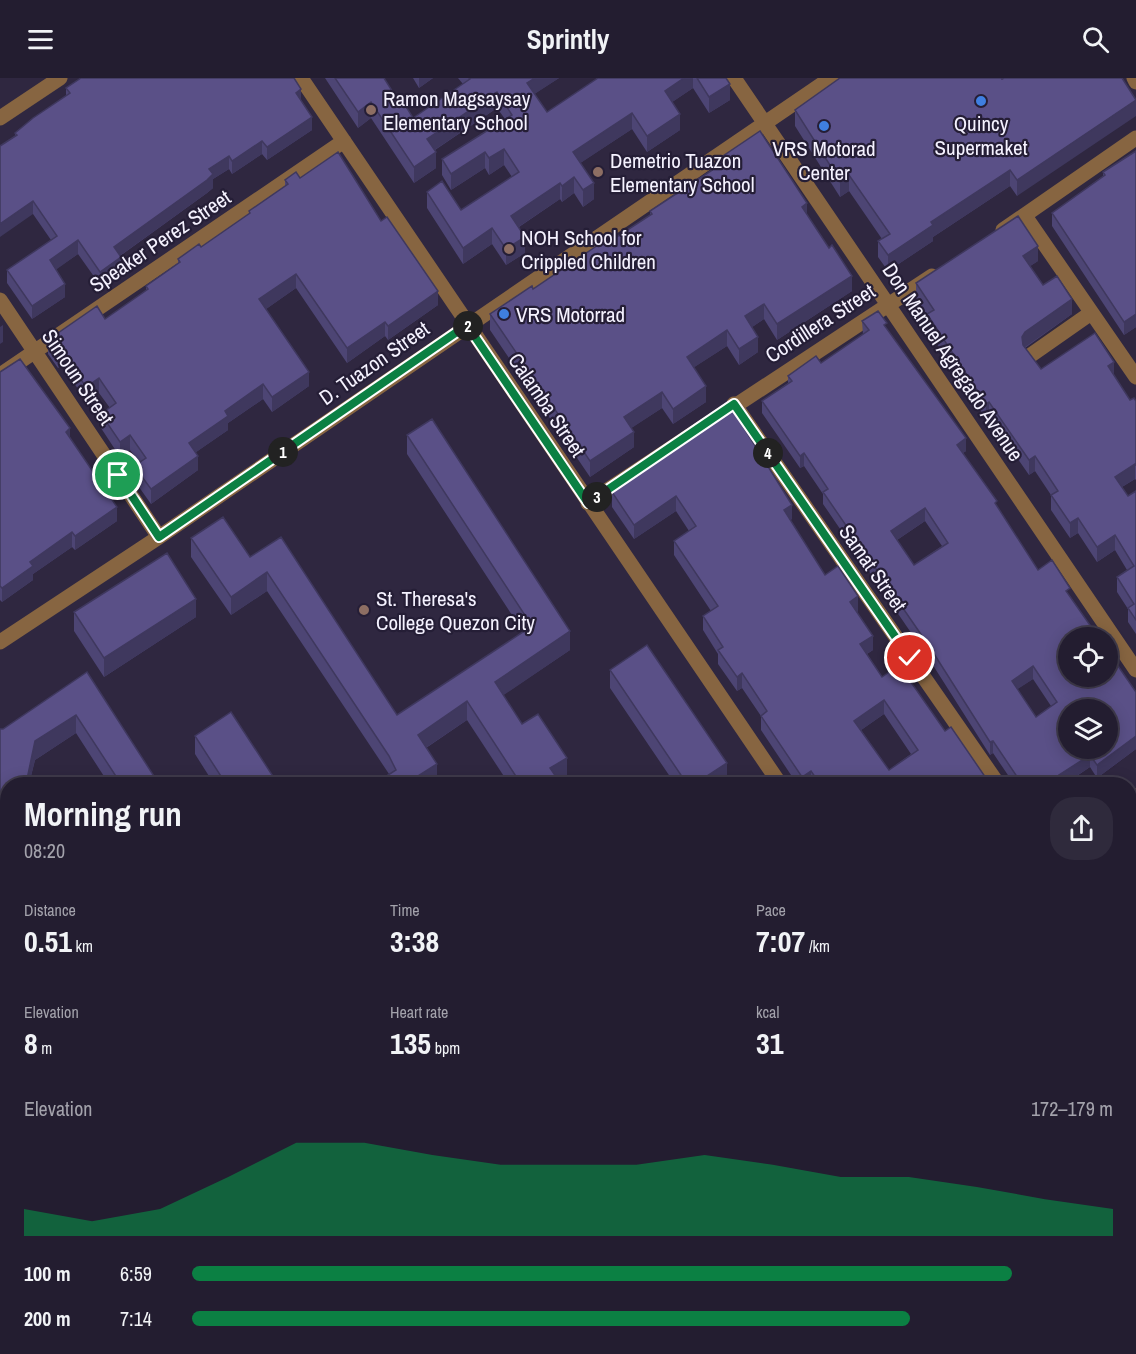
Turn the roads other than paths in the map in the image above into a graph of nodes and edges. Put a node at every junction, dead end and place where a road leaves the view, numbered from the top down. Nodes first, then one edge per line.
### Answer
1 (60, 78) edge
2 (301, 78) edge
3 (734, 78) edge
4 (831, 78) edge
5 (0, 118) edge
6 (764, 123) junction
7 (1136, 138) edge
8 (344, 141) junction
9 (1025, 216) junction
10 (986, 241) edge
11 (947, 266) edge
12 (0, 300) edge
13 (889, 303) junction
14 (1091, 313) junction
15 (467, 325) junction
16 (36, 351) junction
17 (1031, 355) edge
18 (0, 375) edge
19 (1136, 377) edge
20 (734, 404) junction
21 (588, 503) junction
22 (159, 537) junction
23 (0, 642) edge
24 (1136, 670) edge
25 (775, 777) edge
26 (993, 777) edge

1 - 5 street
2 - 8 street, Calamba Street
3 - 6 street, Don Manuel Agregado Avenue
4 - 6 street, D. Tuazon Street
6 - 13 street, Don Manuel Agregado Avenue
6 - 15 street, D. Tuazon Street
7 - 9 street
8 - 15 street, Calamba Street
8 - 16 street, Speaker Perez Street
9 - 10 street
9 - 14 street
11 - 13 street, Cordillera Street
12 - 16 street, Simoun Street
13 - 20 street, Cordillera Street
13 - 24 street, Don Manuel Agregado Avenue
14 - 17 street
14 - 19 street
15 - 21 street, Calamba Street
15 - 22 street, D. Tuazon Street
16 - 18 street, Speaker Perez Street
16 - 22 street, Simoun Street
20 - 21 street, Cordillera Street
20 - 26 street, Samat Street
21 - 25 street, Calamba Street
22 - 23 street, D. Tuazon Street

